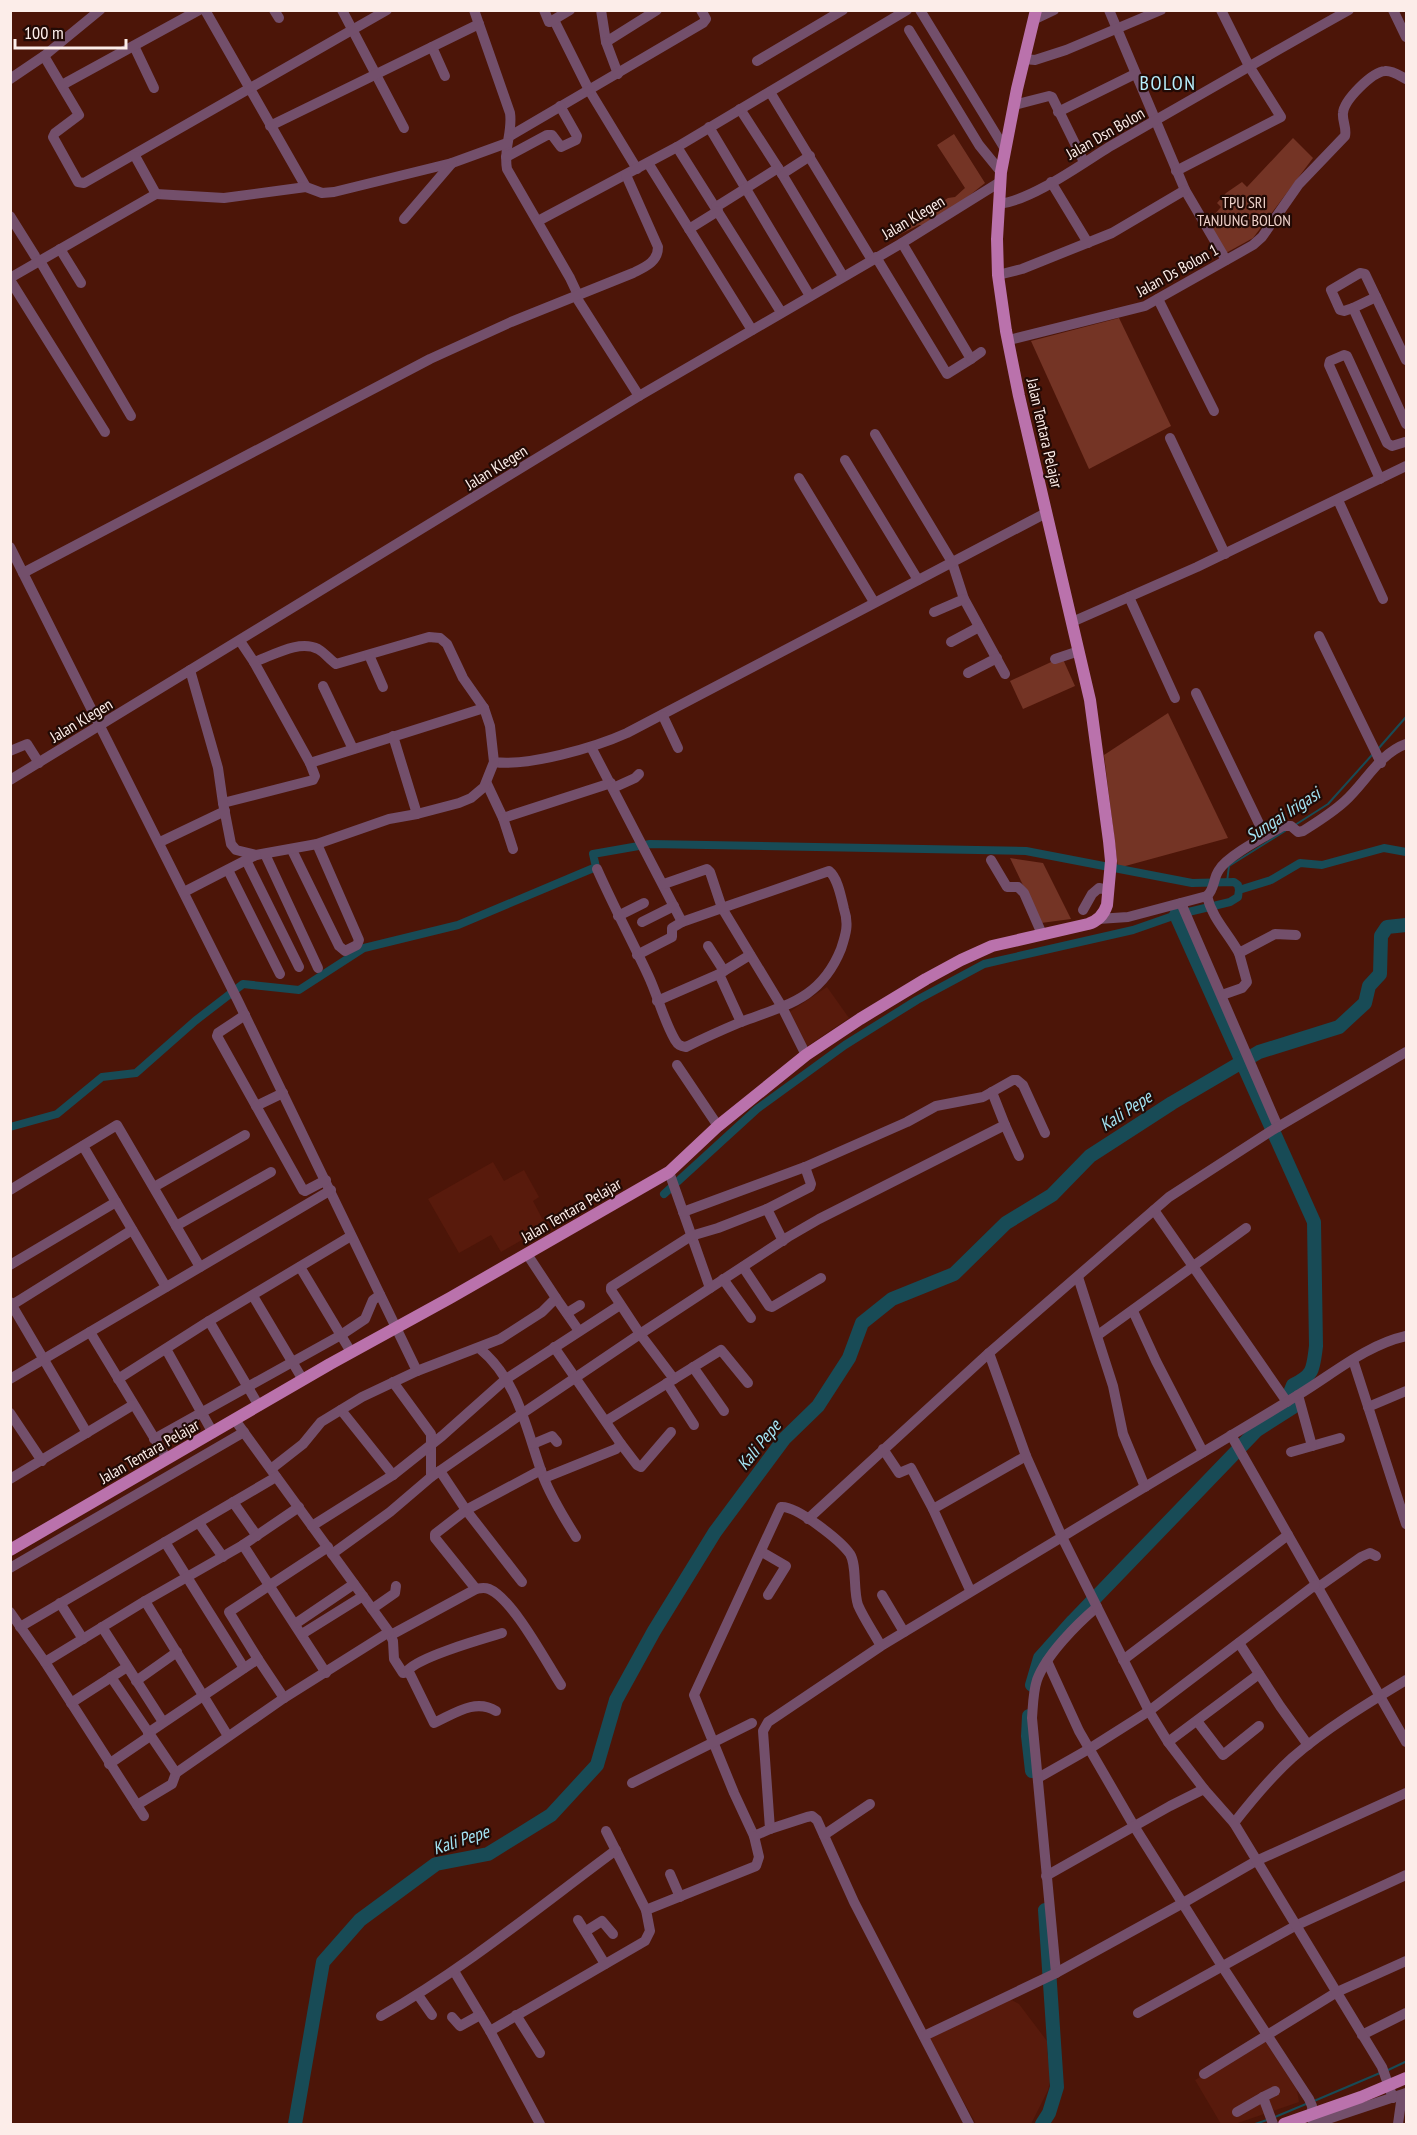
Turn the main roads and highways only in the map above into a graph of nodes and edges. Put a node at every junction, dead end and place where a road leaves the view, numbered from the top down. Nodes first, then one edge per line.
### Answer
1 (1035, 15) edge
2 (10, 1550) edge
3 (1407, 2078) edge
4 (1275, 2122) edge

1 - 2 main road, Jalan Tentara Pelajar
3 - 4 main road

